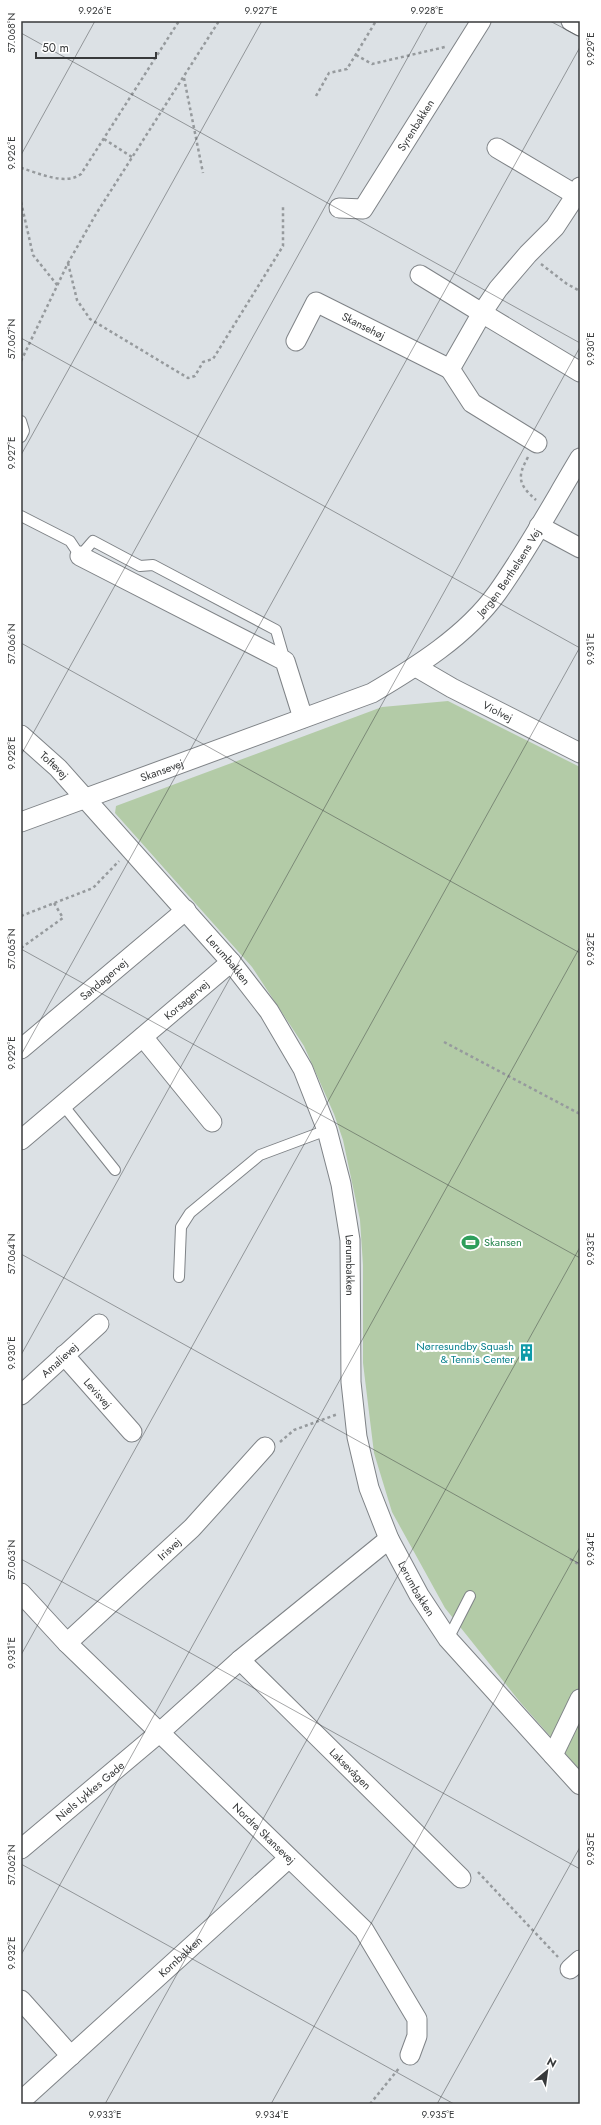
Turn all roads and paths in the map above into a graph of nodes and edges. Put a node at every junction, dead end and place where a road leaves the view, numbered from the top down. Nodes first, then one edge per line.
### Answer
1 (179, 21) edge
2 (219, 21) edge
3 (376, 21) edge
4 (481, 21) edge
5 (571, 21) edge
6 (580, 26) edge
7 (468, 42) junction
8 (356, 55) junction
9 (184, 78) junction
10 (316, 96) dead end
11 (104, 139) junction
12 (497, 148) dead end
13 (132, 157) junction
14 (21, 168) edge
15 (203, 173) dead end
16 (578, 191) edge
17 (21, 202) edge
18 (283, 206) dead end
19 (339, 208) dead end
20 (528, 254) junction
21 (68, 263) junction
22 (420, 275) dead end
23 (58, 286) junction
24 (580, 290) edge
25 (482, 313) junction
26 (296, 341) dead end
27 (21, 361) edge
28 (450, 369) junction
29 (580, 372) edge
30 (21, 421) edge
31 (21, 437) edge
32 (537, 442) dead end
33 (580, 458) edge
34 (526, 460) dead end
35 (548, 510) junction
36 (21, 516) edge
37 (538, 526) junction
38 (580, 548) edge
39 (80, 556) junction
40 (284, 661) junction
41 (416, 667) junction
42 (303, 718) junction
43 (21, 735) edge
44 (580, 753) edge
45 (85, 799) junction
46 (21, 822) edge
47 (131, 849) junction
48 (54, 903) junction
49 (186, 910) junction
50 (21, 916) edge
51 (21, 948) edge
52 (231, 962) junction
53 (143, 1037) junction
54 (444, 1042) dead end
55 (21, 1049) edge
56 (63, 1105) junction
57 (580, 1114) edge
58 (212, 1122) dead end
59 (327, 1130) junction
60 (21, 1140) edge
61 (115, 1170) dead end
62 (179, 1277) dead end
63 (99, 1324) dead end
64 (64, 1355) junction
65 (21, 1394) edge
66 (354, 1412) junction
67 (132, 1432) dead end
68 (265, 1447) joint
69 (389, 1539) junction
70 (570, 1559) dead end
71 (580, 1565) edge
72 (21, 1593) edge
73 (470, 1596) dead end
74 (448, 1640) junction
75 (67, 1643) junction
76 (240, 1660) junction
77 (580, 1699) edge
78 (159, 1733) junction
79 (553, 1755) junction
80 (580, 1785) edge
81 (21, 1849) edge
82 (289, 1858) junction
83 (460, 1878) joint
84 (575, 1964) edge
85 (21, 2000) edge
86 (410, 2055) joint
87 (71, 2056) junction
88 (21, 2101) edge
89 (370, 2104) edge

1 - 11 path
2 - 9 path
3 - 8 path
4 - 7 street, Syrenbakken
5 - 6 street
7 - 8 path
7 - 19 street, Syrenbakken
8 - 10 path
9 - 13 path
9 - 15 path
11 - 13 path
11 - 14 path
12 - 16 street
13 - 21 path
16 - 20 street
17 - 23 path
18 - 21 path
20 - 24 path
20 - 25 street
21 - 23 path
22 - 25 street
23 - 27 path
25 - 28 street
25 - 29 street
26 - 28 street, Skansehøj
28 - 32 street
30 - 31 lane
33 - 35 street, Jørgen Berthelsens Vej
34 - 35 path
35 - 37 street, Jørgen Berthelsens Vej
36 - 39 lane
37 - 38 street
37 - 41 street, Jørgen Berthelsens Vej
39 - 40 street
39 - 40 lane
40 - 42 street
41 - 42 street, Skansevej
41 - 44 street, Violvej
42 - 45 street, Skansevej
43 - 45 street, Toftevej
45 - 46 street, Skansevej
45 - 47 street, Lerumbakken
47 - 48 path
47 - 49 street, Lerumbakken
48 - 50 path
48 - 51 path
49 - 52 street, Lerumbakken
49 - 55 street, Sandagervej
52 - 53 street, Korsagervej
52 - 59 street, Lerumbakken
53 - 56 street, Korsagervej
53 - 58 street
54 - 57 path
56 - 60 street, Korsagervej
56 - 61 lane
59 - 62 lane
59 - 66 street, Lerumbakken
63 - 64 street, Amalievej
64 - 65 street, Amalievej
64 - 67 street, Levisvej
66 - 68 path
66 - 69 street, Lerumbakken
68 - 75 street, Irisvej
69 - 74 street, Lerumbakken
69 - 76 street
70 - 71 path
72 - 75 street, Nordre Skansevej
73 - 74 lane
74 - 79 street, Lerumbakken
75 - 78 street, Nordre Skansevej
76 - 78 street
76 - 83 street, Laksevågen
77 - 79 street
78 - 81 street, Niels Lykkes Gade
78 - 82 street, Nordre Skansevej
79 - 80 street, Lerumbakken
82 - 86 street, Nordre Skansevej
82 - 87 street, Kornbakken
83 - 84 path
85 - 87 street
86 - 89 path
87 - 88 street, Kornbakken

